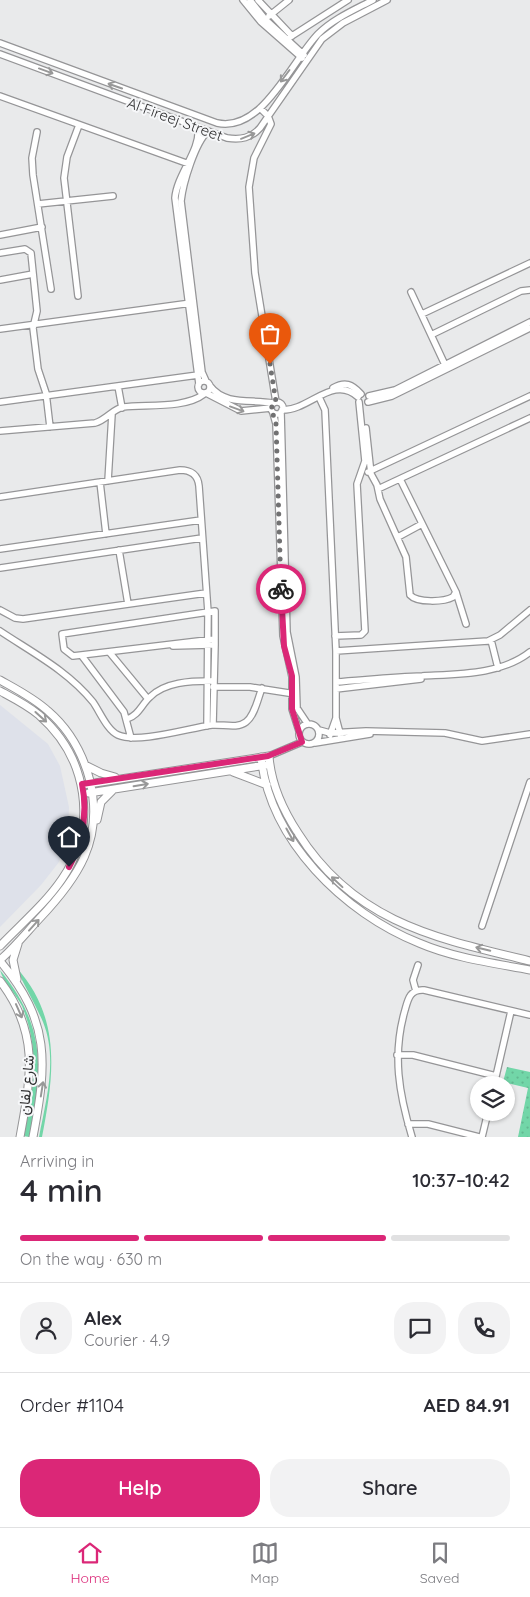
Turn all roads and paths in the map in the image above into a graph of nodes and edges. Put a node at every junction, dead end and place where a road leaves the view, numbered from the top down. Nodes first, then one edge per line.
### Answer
1 (243, 0) edge
2 (250, 0) edge
3 (289, 0) edge
4 (348, 0) edge
5 (381, 1) edge
6 (257, 3) edge
7 (266, 18) junction
8 (287, 39) junction
9 (0, 43) edge
10 (0, 54) edge
11 (304, 57) junction
12 (0, 96) edge
13 (260, 108) junction
14 (268, 116) junction
15 (79, 125) junction
16 (198, 128) junction
17 (208, 131) junction
18 (37, 132) dead end
19 (189, 164) junction
20 (112, 196) dead end
21 (66, 200) junction
22 (38, 204) junction
23 (42, 227) junction
24 (0, 235) edge
25 (0, 253) edge
26 (530, 263) edge
27 (33, 274) junction
28 (0, 280) edge
29 (51, 289) dead end
30 (530, 290) edge
31 (411, 292) dead end
32 (78, 296) dead end
33 (191, 303) junction
34 (422, 314) junction
35 (530, 322) edge
36 (33, 324) junction
37 (194, 328) junction
38 (530, 328) edge
39 (0, 329) edge
40 (431, 335) junction
41 (446, 367) junction
42 (198, 375) junction
43 (199, 384) junction
44 (208, 384) junction
45 (118, 386) junction
46 (205, 393) junction
47 (322, 395) junction
48 (47, 396) junction
49 (530, 396) edge
50 (359, 397) junction
51 (368, 400) junction
52 (0, 402) edge
53 (273, 406) junction
54 (122, 408) junction
55 (282, 411) junction
56 (112, 414) junction
57 (530, 418) edge
58 (104, 420) junction
59 (50, 427) junction
60 (111, 430) junction
61 (0, 431) edge
62 (371, 472) junction
63 (361, 474) junction
64 (400, 479) junction
65 (108, 481) junction
66 (100, 482) junction
67 (378, 490) junction
68 (0, 497) edge
69 (201, 520) junction
70 (422, 524) junction
71 (281, 525) junction
72 (106, 534) junction
73 (398, 537) junction
74 (202, 538) junction
75 (0, 549) edge
76 (119, 550) junction
77 (0, 568) edge
78 (456, 592) junction
79 (206, 593) junction
80 (128, 604) junction
81 (0, 610) edge
82 (530, 610) edge
83 (208, 612) junction
84 (466, 624) dead end
85 (0, 631) edge
86 (335, 636) junction
87 (490, 640) junction
88 (208, 642) junction
89 (215, 642) junction
90 (336, 651) junction
91 (530, 652) edge
92 (110, 653) junction
93 (82, 656) junction
94 (498, 668) junction
95 (0, 680) edge
96 (211, 683) junction
97 (336, 686) junction
98 (262, 688) junction
99 (0, 691) edge
100 (294, 694) junction
101 (148, 699) junction
102 (336, 718) junction
103 (127, 719) junction
104 (307, 723) junction
105 (210, 726) junction
106 (319, 730) junction
107 (299, 731) junction
108 (530, 734) edge
109 (341, 735) junction
110 (330, 736) junction
111 (131, 738) junction
112 (302, 742) junction
113 (314, 743) junction
114 (265, 756) junction
115 (85, 765) junction
116 (266, 766) junction
117 (228, 771) junction
118 (118, 778) junction
119 (530, 782) edge
120 (87, 783) junction
121 (267, 785) junction
122 (118, 788) junction
123 (89, 793) junction
124 (84, 860) junction
125 (29, 916) junction
126 (394, 919) junction
127 (482, 926) dead end
128 (389, 929) junction
129 (0, 936) edge
130 (20, 941) junction
131 (0, 946) edge
132 (530, 960) edge
133 (0, 961) edge
134 (418, 965) dead end
135 (530, 970) edge
136 (0, 981) edge
137 (21, 989) junction
138 (416, 991) junction
139 (511, 1011) junction
140 (530, 1015) edge
141 (397, 1055) junction
142 (496, 1076) joint
143 (486, 1121) edge
144 (408, 1124) junction
145 (20, 1137) edge
146 (33, 1137) edge
147 (412, 1137) edge
148 (478, 1137) edge
149 (482, 1137) edge

1 - 6 street
2 - 6 street
3 - 7 street
4 - 8 street
5 - 11 street, Al Fireej Street
6 - 7 street
6 - 7 street
7 - 8 street
7 - 8 street
8 - 11 street
13 -> 9 street, Al Fireej Street
10 -> 16 street, Al Fireej Street
11 -> 13 street, Al Fireej Street
11 - 14 street, Al Fireej Street
12 - 15 street
13 - 14 street
17 -> 14 street, Al Fireej Street
14 - 53 street
15 - 19 street
15 - 21 street
16 - 17 street, Al Fireej Street
16 - 19 street
17 - 19 street
18 - 22 street
19 - 33 street
20 - 21 street
21 - 22 street
21 - 32 street
22 - 23 street
23 - 24 street
23 - 29 street
25 - 27 street
26 - 34 street
27 - 28 street
27 - 36 street
30 - 40 street
31 - 34 street
33 - 36 street
33 - 37 street
34 - 40 street
35 - 41 street
36 - 39 street
36 - 48 street
37 - 42 street
37 - 44 street
38 - 41 street
40 - 41 street
41 - 51 street
42 - 43 street
42 - 45 street
43 - 44 street
43 - 46 street
44 - 46 street
44 - 53 street
45 - 48 street
45 - 54 street
46 -> 53 street
46 - 54 street
47 - 50 street
47 - 55 street
47 - 86 street
48 - 52 street
48 - 59 street
49 - 62 street
50 - 51 street
50 - 51 street
50 - 63 street
51 - 62 street
53 - 55 street
53 - 55 street
53 - 71 street
54 - 56 street
55 - 71 street
56 - 58 street
56 - 60 street
57 - 64 street
58 - 59 street
58 - 60 street
59 - 61 street
60 - 65 street
62 - 63 street
62 - 67 street
63 - 86 street
64 - 67 street
64 - 70 street
65 - 66 street
65 - 69 street
66 - 68 street
66 - 72 street
67 - 73 street
69 - 72 street
69 - 74 street
70 - 73 street
70 - 78 street
71 - 100 street
72 - 75 street
73 - 78 street
74 - 76 street
74 - 79 street
76 - 77 street
76 - 80 street
78 - 84 street
79 - 80 street
79 - 83 street
80 - 81 street
82 - 87 street
83 - 88 street
83 - 89 street
83 - 93 street
85 - 111 street
86 - 90 street
87 - 90 street
87 - 94 street
88 - 89 street
88 - 92 street
88 - 96 street
89 - 96 street
90 - 97 street
91 - 94 street
92 - 93 street
92 - 101 street
93 - 103 street
94 - 97 street
95 - 115 street
96 - 98 street
96 - 101 street
96 - 105 street
97 - 102 street
98 - 100 street
98 - 105 street
99 -> 120 street
100 - 104 street
100 - 107 street
101 - 103 street
102 - 109 street
102 - 110 street
103 - 111 street
104 - 106 street
104 - 107 street
105 - 111 street
106 - 110 street
106 - 113 street
107 - 112 street
108 - 109 street
109 - 110 street
110 - 113 street
112 - 113 street
112 - 114 street
114 - 116 street
114 - 118 street
115 - 118 street
115 - 120 street
116 - 117 street
116 - 121 street
126 -> 116 street
117 - 121 street
122 -> 117 street
118 - 120 street
119 - 127 street
120 - 123 street
121 -> 128 street
122 - 123 street
122 - 124 street
123 - 124 street
123 - 125 street
130 -> 124 street
125 - 129 street
125 - 131 street
126 - 128 street
132 -> 126 street
128 - 135 street
130 - 133 street
130 - 137 street
133 - 137 street, شارع لفان
134 - 138 street
136 -> 145 street, شارع لفان
146 -> 137 street, شارع لفان
138 - 139 street
138 - 141 street
139 - 140 street
139 - 142 street
141 - 142 street
141 - 144 street
143 - 149 street
144 - 147 street
144 - 148 street

